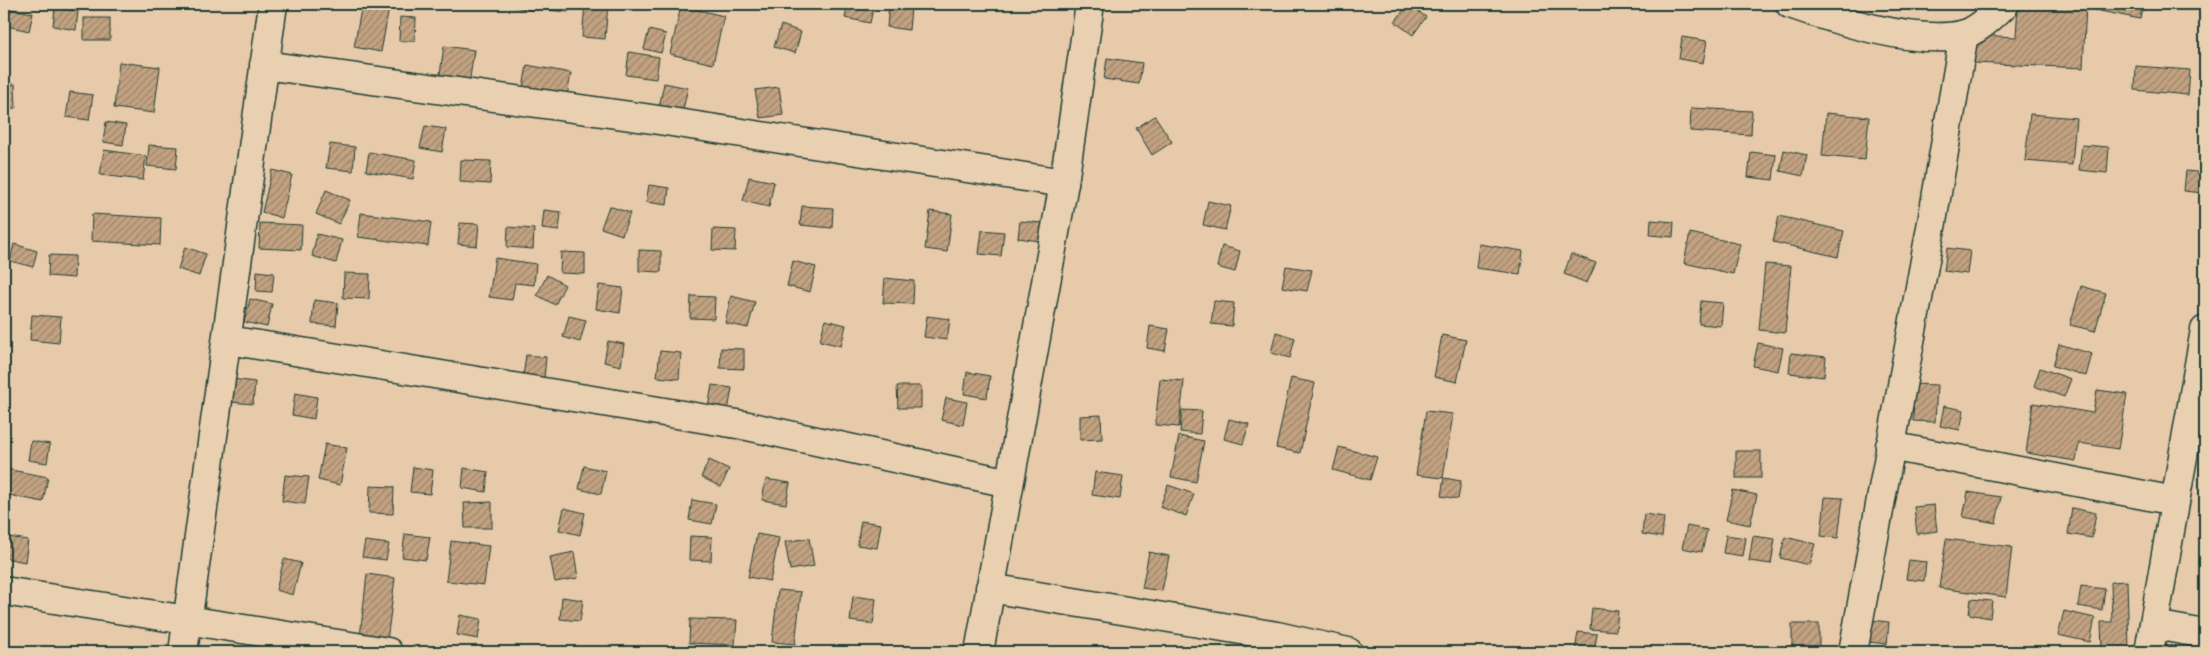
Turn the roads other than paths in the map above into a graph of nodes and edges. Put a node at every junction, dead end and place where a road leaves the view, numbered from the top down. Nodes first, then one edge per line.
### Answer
1 (273, 4) edge
2 (1090, 4) edge
3 (1790, 4) edge
4 (2005, 4) edge
5 (1964, 34) junction
6 (264, 65) junction
7 (1064, 183) junction
8 (2205, 330) edge
9 (228, 340) junction
10 (1890, 446) junction
11 (1009, 483) junction
12 (2175, 501) junction
13 (990, 588) junction
14 (4, 591) edge
15 (188, 619) junction
16 (2154, 625) junction
17 (2205, 634) edge
18 (1275, 644) edge
19 (183, 652) edge
20 (388, 652) edge
21 (979, 652) edge
22 (1348, 652) edge
23 (1853, 652) edge
24 (2149, 652) edge

1 - 6 street
2 - 7 street
3 - 5 street
4 - 5 street
5 - 10 street
6 - 7 street
6 - 9 street
7 - 11 street
8 - 12 street
9 - 11 street
9 - 15 street
10 - 12 street
10 - 23 street
11 - 13 street
12 - 16 street
13 - 18 street
13 - 21 street
14 - 15 street
15 - 19 street
15 - 20 street
16 - 17 street
16 - 24 street
18 - 22 street

